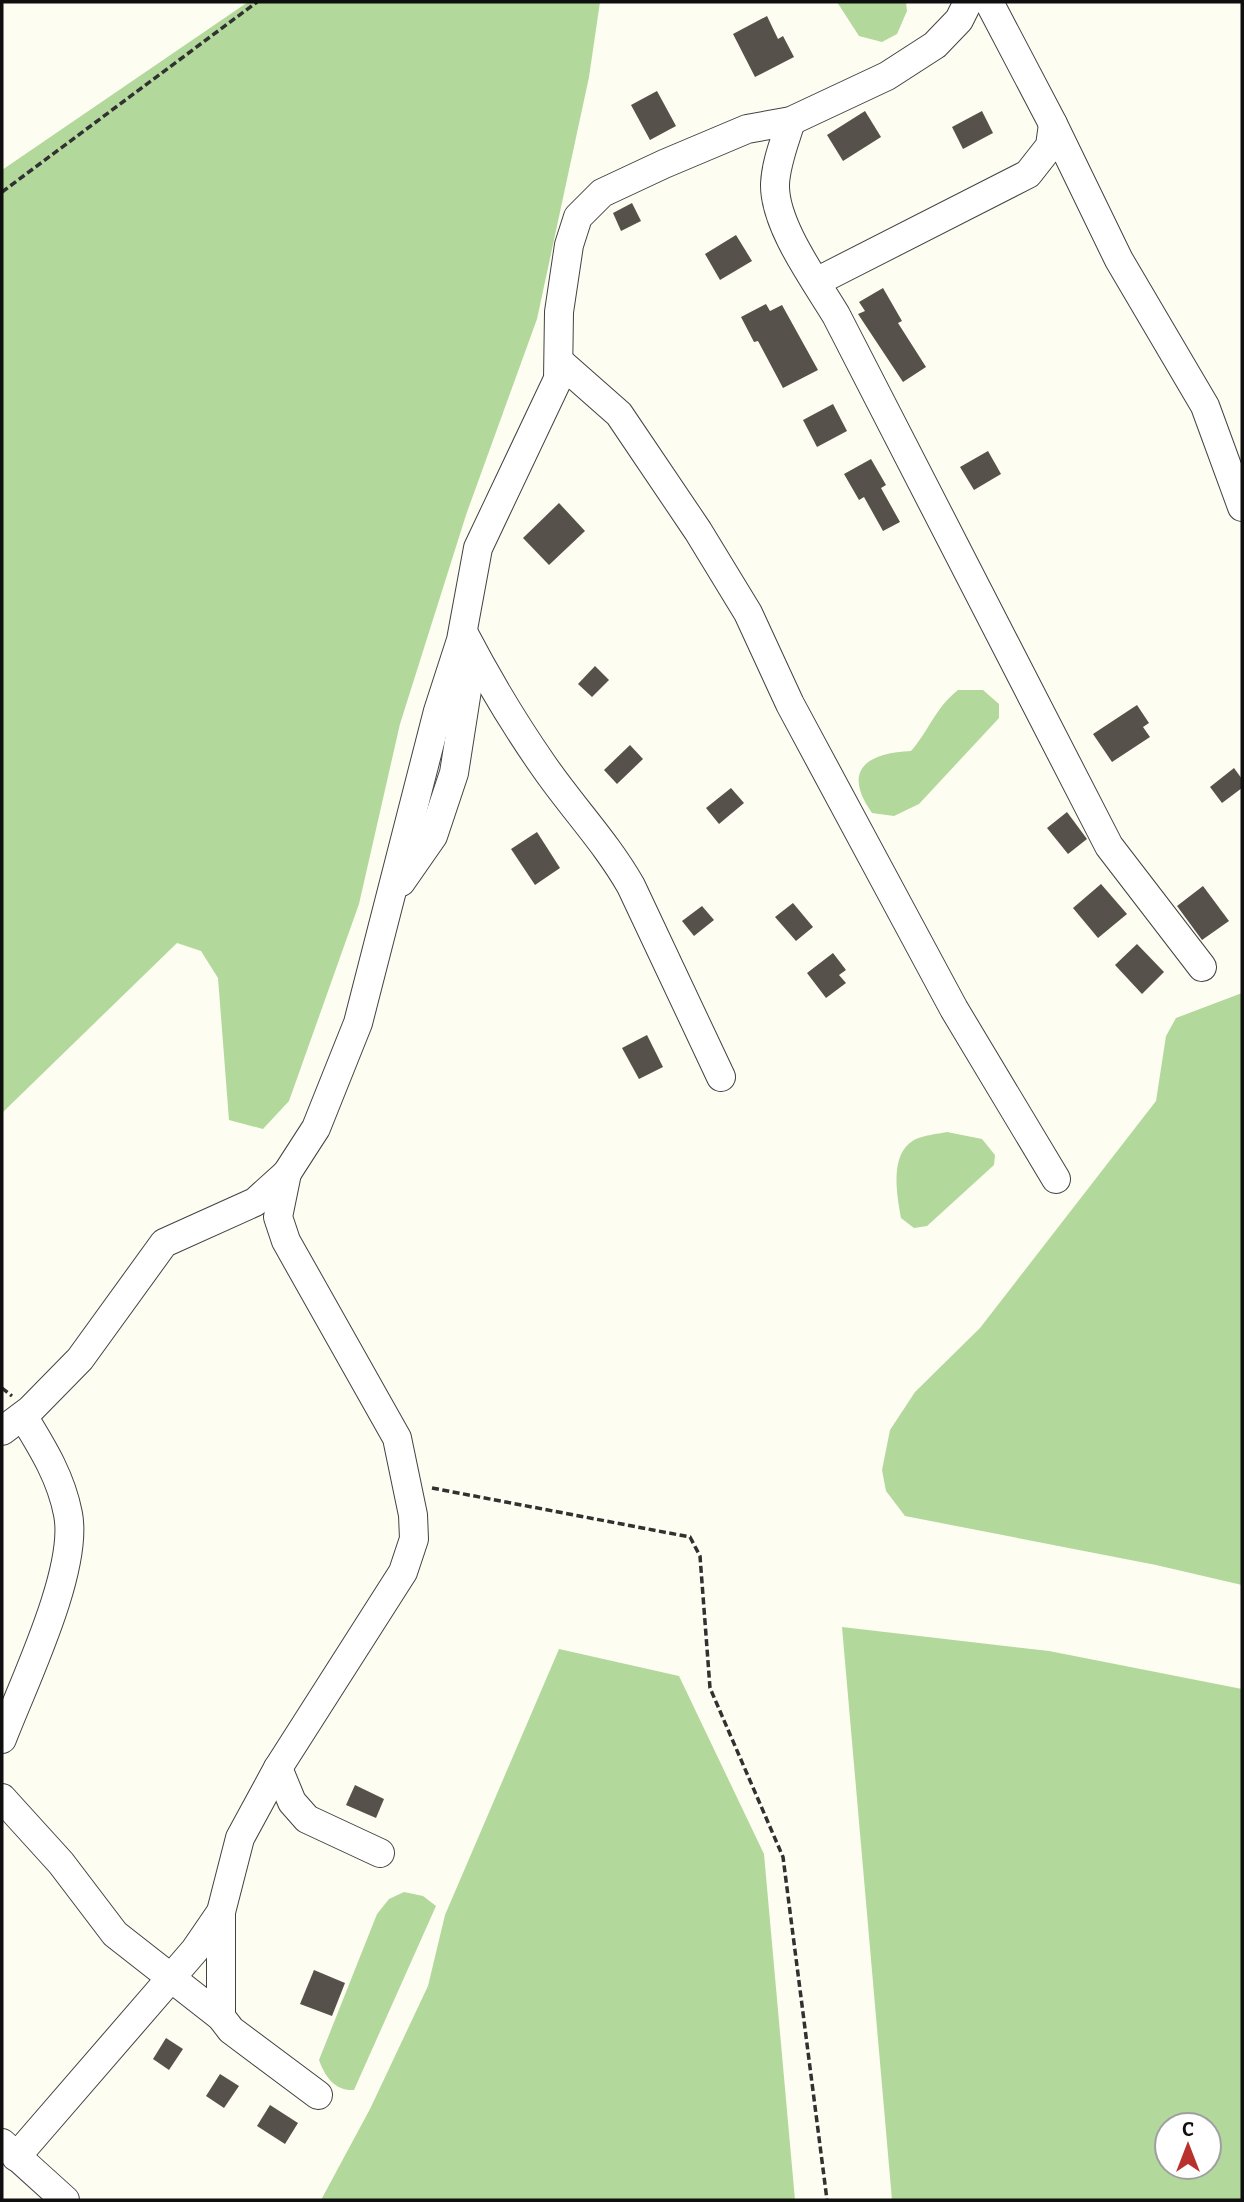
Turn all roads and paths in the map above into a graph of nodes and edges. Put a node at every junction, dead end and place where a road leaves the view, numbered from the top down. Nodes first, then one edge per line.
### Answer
1 (257, 2) edge
2 (968, 2) edge
3 (989, 2) edge
4 (791, 121) junction
5 (1054, 124) junction
6 (2, 192) edge
7 (816, 282) junction
8 (560, 362) junction
9 (1242, 507) edge
10 (462, 636) junction
11 (1202, 967) dead end
12 (721, 1077) dead end
13 (287, 1173) junction
14 (1056, 1179) dead end
15 (12, 1424) edge
16 (406, 1483) junction
17 (2, 1739) edge
18 (278, 1768) junction
19 (2, 1798) edge
20 (380, 1853) dead end
21 (221, 1912) junction
22 (171, 1978) junction
23 (221, 2017) junction
24 (318, 2095) dead end
25 (9, 2150) edge
26 (65, 2200) edge
27 (827, 2200) edge

1 - 6 path
2 - 4 street
3 - 5 street
4 - 7 street
4 - 8 street
5 - 7 street
5 - 9 street
7 - 11 street
8 - 10 street
8 - 14 street
10 - 12 street
10 - 13 street
13 - 15 street
13 - 16 street
15 - 17 street
16 - 18 street
16 - 27 path
18 - 20 street
18 - 21 street
19 - 22 street
21 - 22 street
21 - 23 street
22 - 23 street
22 - 25 street
23 - 24 street
25 - 26 street

